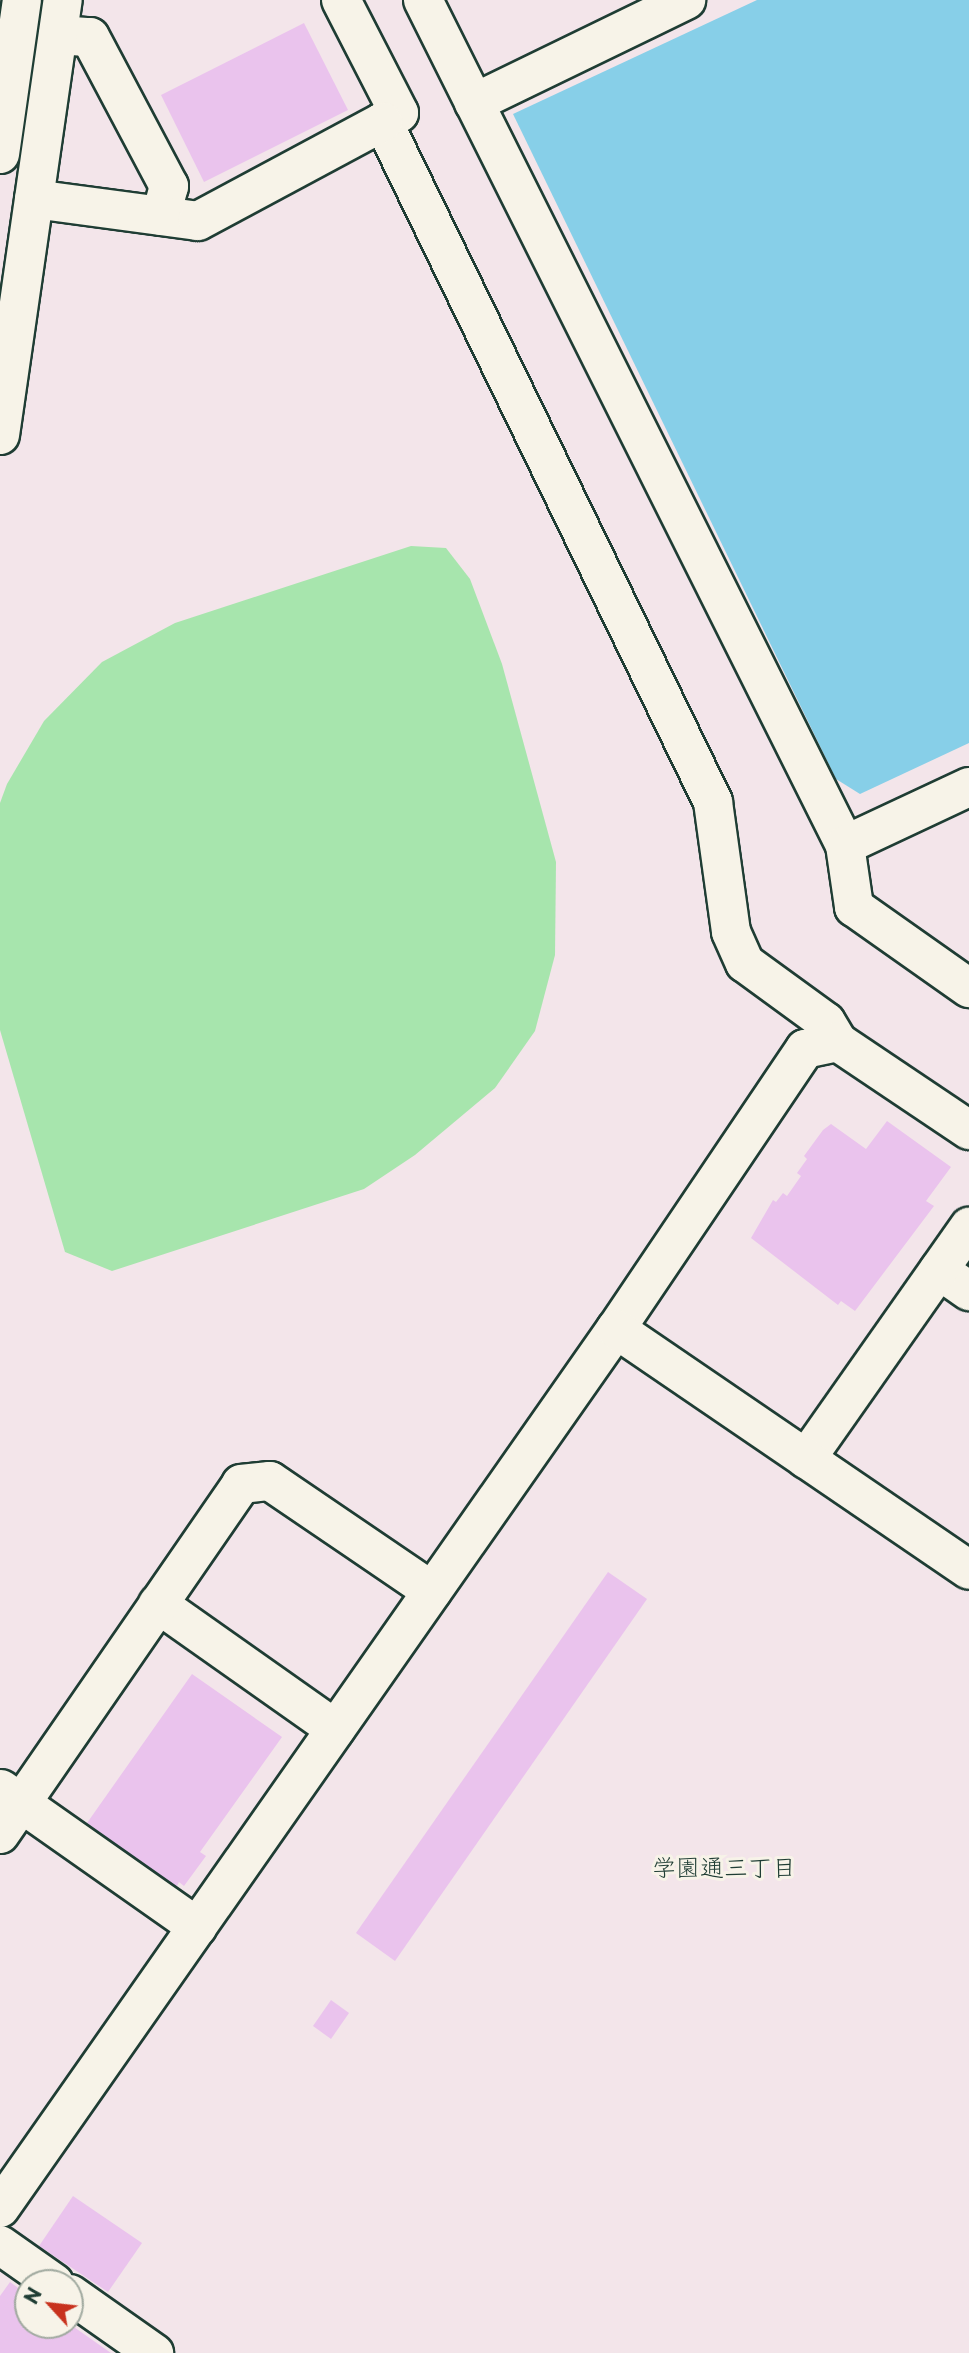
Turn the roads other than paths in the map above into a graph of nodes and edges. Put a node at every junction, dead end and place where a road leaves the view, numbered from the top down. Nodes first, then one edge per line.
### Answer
1 (22, 0) edge
2 (341, 0) edge
3 (423, 0) edge
4 (686, 0) edge
5 (60, 18) edge
6 (474, 103) junction
7 (383, 122) junction
8 (0, 154) edge
9 (34, 199) junction
10 (161, 216) junction
11 (0, 435) edge
12 (969, 788) edge
13 (845, 845) junction
14 (969, 988) edge
15 (838, 1042) junction
16 (969, 1130) edge
17 (969, 1227) edge
18 (954, 1280) edge
19 (615, 1329) junction
20 (806, 1459) junction
21 (969, 1570) edge
22 (432, 1591) junction
23 (158, 1604) junction
24 (335, 1729) junction
25 (11, 1795) edge
26 (0, 1834) edge
27 (197, 1927) junction
28 (0, 2208) edge
29 (0, 2245) edge
30 (34, 2269) edge
31 (84, 2304) edge
32 (154, 2353) edge

1 - 8 street
2 - 7 street
3 - 6 street
4 - 6 street
5 - 9 street
5 - 10 street
6 - 13 street
7 - 10 street
7 - 15 street
9 - 10 street
9 - 11 street
12 - 13 street
13 - 14 street
15 - 16 street
15 - 19 street
17 - 18 street
18 - 20 street
19 - 20 street
19 - 22 street
20 - 21 street
22 - 23 street
22 - 24 street
23 - 24 street
23 - 25 street
24 - 27 street
25 - 26 street
25 - 27 street
27 - 28 street
29 - 30 street
31 - 32 street

